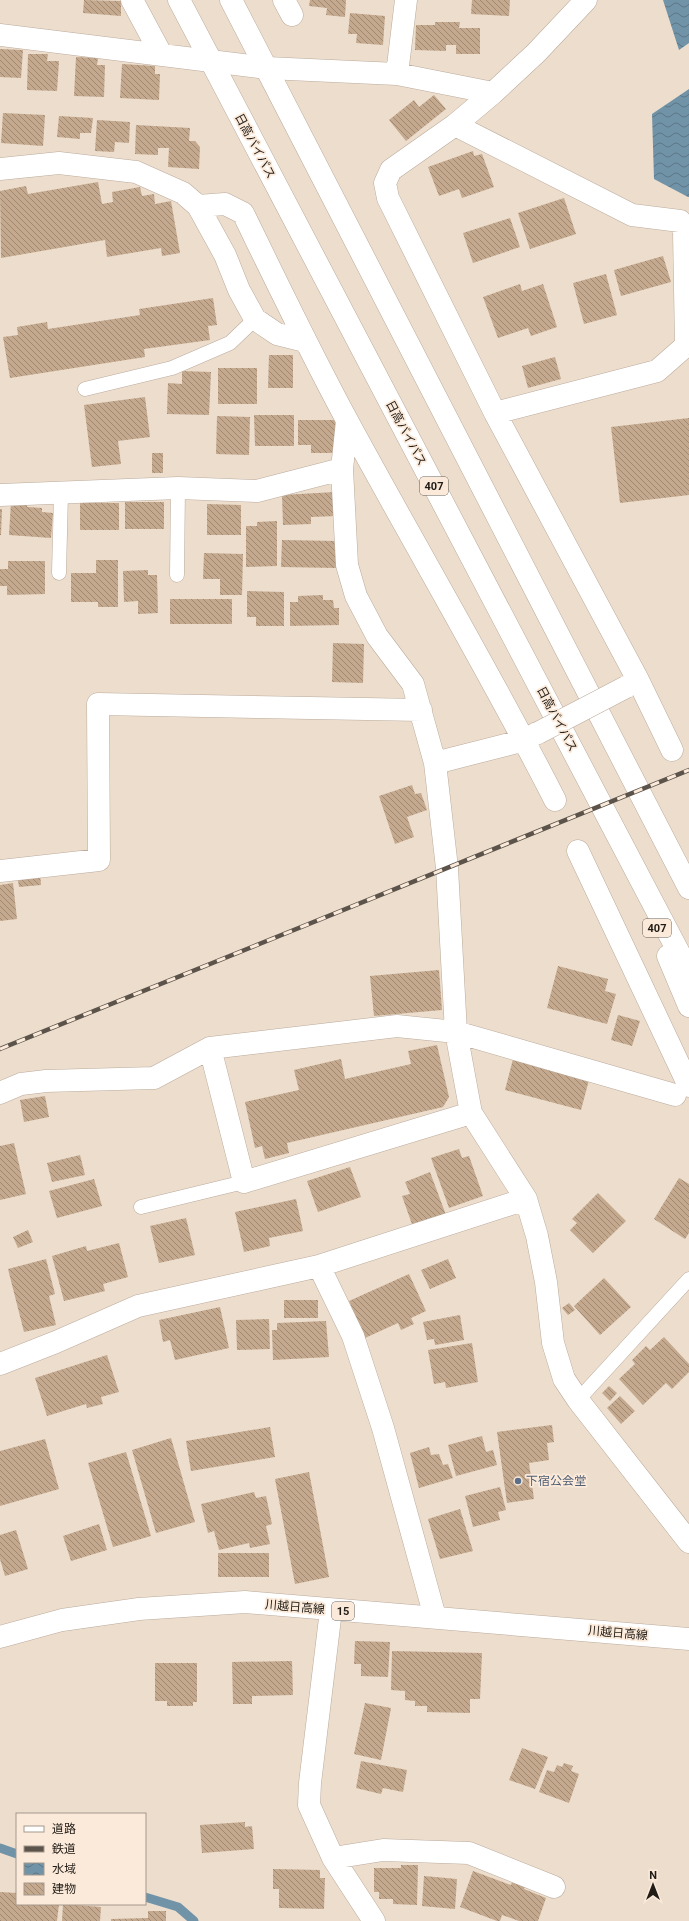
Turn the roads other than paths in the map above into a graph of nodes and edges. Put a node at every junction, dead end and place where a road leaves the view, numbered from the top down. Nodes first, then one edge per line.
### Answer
1 (132, 0) edge
2 (179, 0) edge
3 (231, 0) edge
4 (284, 0) edge
5 (293, 0) edge
6 (406, 0) edge
7 (586, 0) edge
8 (0, 35) edge
9 (161, 54) junction
10 (210, 60) junction
11 (267, 68) junction
12 (398, 74) junction
13 (493, 93) junction
14 (455, 125) junction
15 (0, 169) edge
16 (198, 206) junction
17 (255, 319) junction
18 (305, 341) junction
19 (688, 344) edge
20 (85, 389) dead end
21 (495, 413) junction
22 (347, 421) junction
23 (342, 469) junction
24 (178, 488) junction
25 (61, 493) junction
26 (0, 495) edge
27 (59, 573) dead end
28 (177, 575) dead end
29 (632, 683) junction
30 (420, 710) junction
31 (531, 736) junction
32 (672, 750) dead end
33 (435, 764) junction
34 (555, 800) dead end
35 (625, 849) junction
36 (578, 851) dead end
37 (673, 858) junction
38 (0, 871) edge
39 (689, 880) edge
40 (689, 888) edge
41 (689, 972) edge
42 (689, 1006) edge
43 (456, 1032) junction
44 (210, 1048) junction
45 (682, 1090) edge
46 (0, 1093) edge
47 (471, 1113) junction
48 (244, 1182) junction
49 (526, 1199) junction
50 (141, 1207) dead end
51 (319, 1266) junction
52 (689, 1279) edge
53 (0, 1364) edge
54 (578, 1400) junction
55 (689, 1542) edge
56 (331, 1610) junction
57 (435, 1617) junction
58 (0, 1637) edge
59 (689, 1639) edge
60 (333, 1858) junction
61 (554, 1887) dead end
62 (374, 1921) edge

1 - 9 main road
2 - 10 main road, 日高バイパス / 407
3 - 11 main road
4 - 5 main road
6 - 12 main road
7 - 13 main road
8 - 9 main road
9 - 10 main road
10 - 11 main road
10 - 35 main road, 日高バイパス / 407
11 - 12 main road
11 - 37 main road
12 - 13 main road
13 - 14 main road
14 - 19 main road
14 - 21 main road
15 - 16 main road
16 - 17 main road
16 - 18 main road
17 - 18 main road
17 - 20 lane
18 - 22 main road
19 - 21 main road
21 - 29 main road
22 - 23 main road
22 - 31 main road
23 - 24 main road
23 - 30 main road
24 - 25 main road
24 - 28 lane
25 - 26 main road
25 - 27 lane
29 - 31 main road, bridge
29 - 32 main road
30 - 33 main road
30 - 38 main road
31 - 33 main road
31 - 34 main road
33 - 43 main road
35 - 41 main road, 日高バイパス / 407
35 - 42 main road, 407
36 - 45 main road
37 - 39 main road
37 - 40 main road
43 - 44 main road
43 - 45 main road
43 - 47 main road
44 - 46 main road
44 - 48 main road
47 - 48 main road
47 - 49 main road
48 - 50 lane
49 - 51 main road
49 - 54 main road
51 - 53 main road
51 - 57 main road
52 - 54 lane
54 - 55 main road
56 - 57 main road, 川越日高線 / 15
56 - 58 main road, 川越日高線 / 15
56 - 60 main road
57 - 59 main road, 川越日高線 / 15
60 - 61 main road
60 - 62 main road

